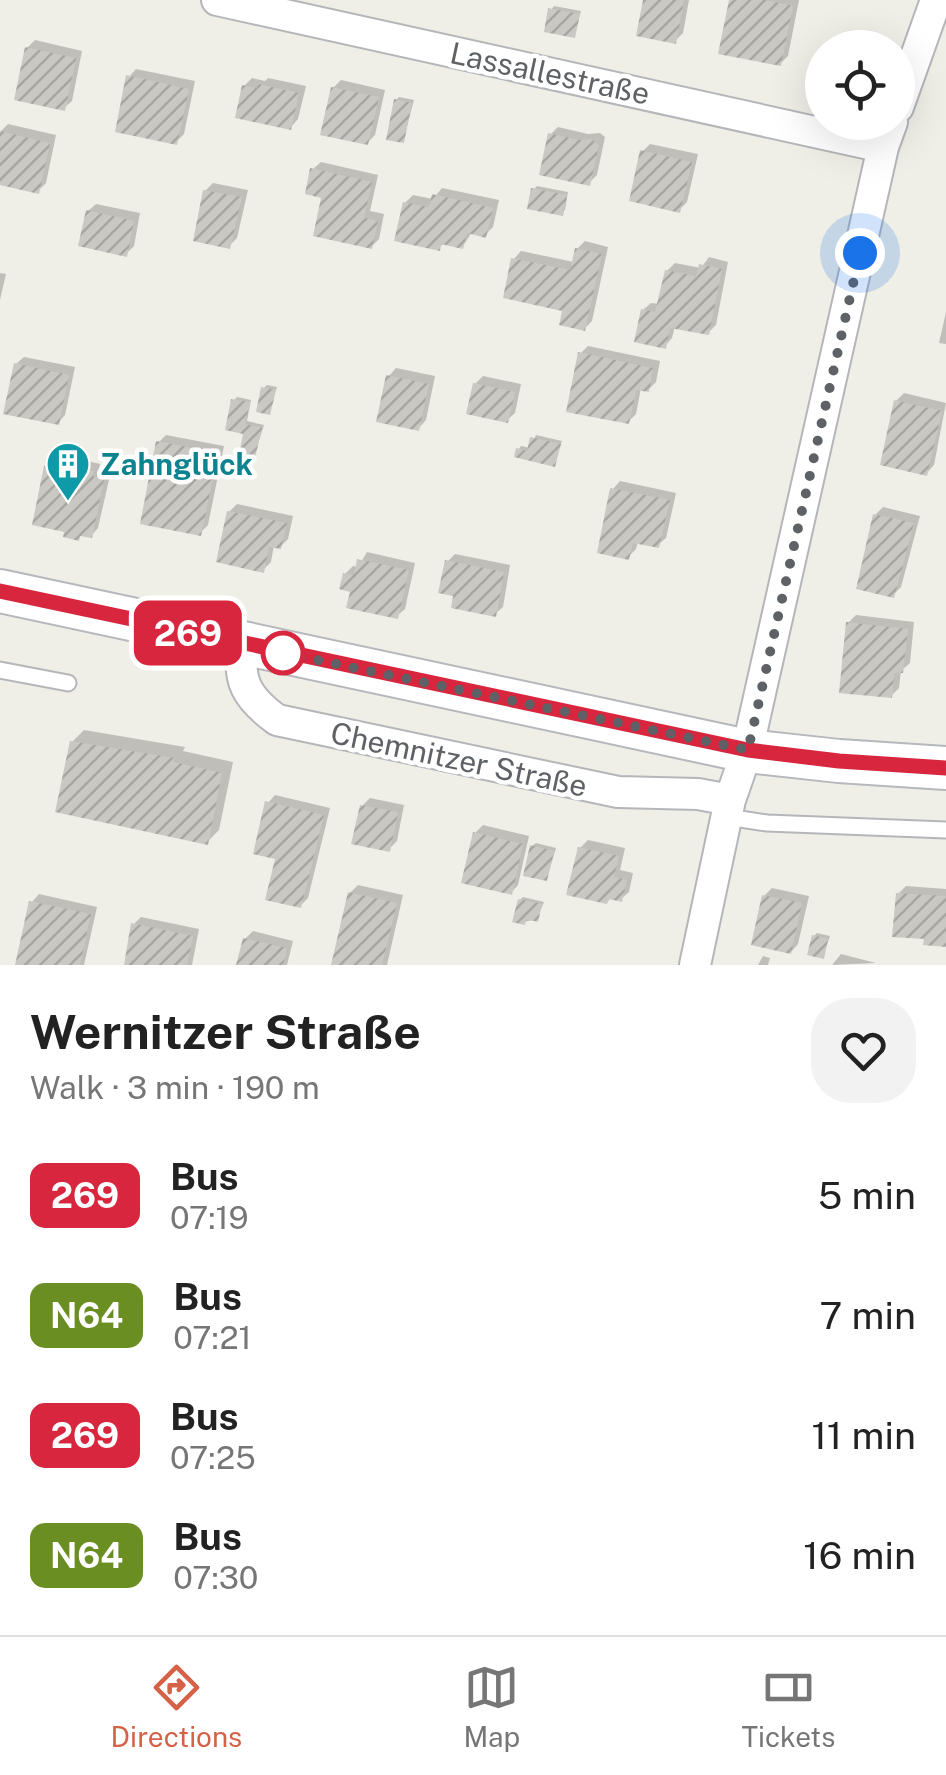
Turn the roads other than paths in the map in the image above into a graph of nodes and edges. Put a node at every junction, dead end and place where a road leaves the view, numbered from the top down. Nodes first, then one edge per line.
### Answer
1 (218, 0) edge
2 (936, 0) edge
3 (915, 60) edge
4 (805, 118) edge
5 (887, 140) edge
6 (0, 591) edge
7 (243, 645) junction
8 (0, 670) edge
9 (68, 683) dead end
10 (748, 750) junction
11 (946, 768) edge
12 (729, 808) junction
13 (946, 830) edge
14 (695, 965) edge

1 - 4 street, Lassallestraße
2 - 3 street
5 - 10 street
6 - 7 main road
7 - 10 main road
7 - 12 street, Chemnitzer Straße
8 - 9 lane
10 - 11 main road
10 - 12 street
12 - 13 lane
12 - 14 street

